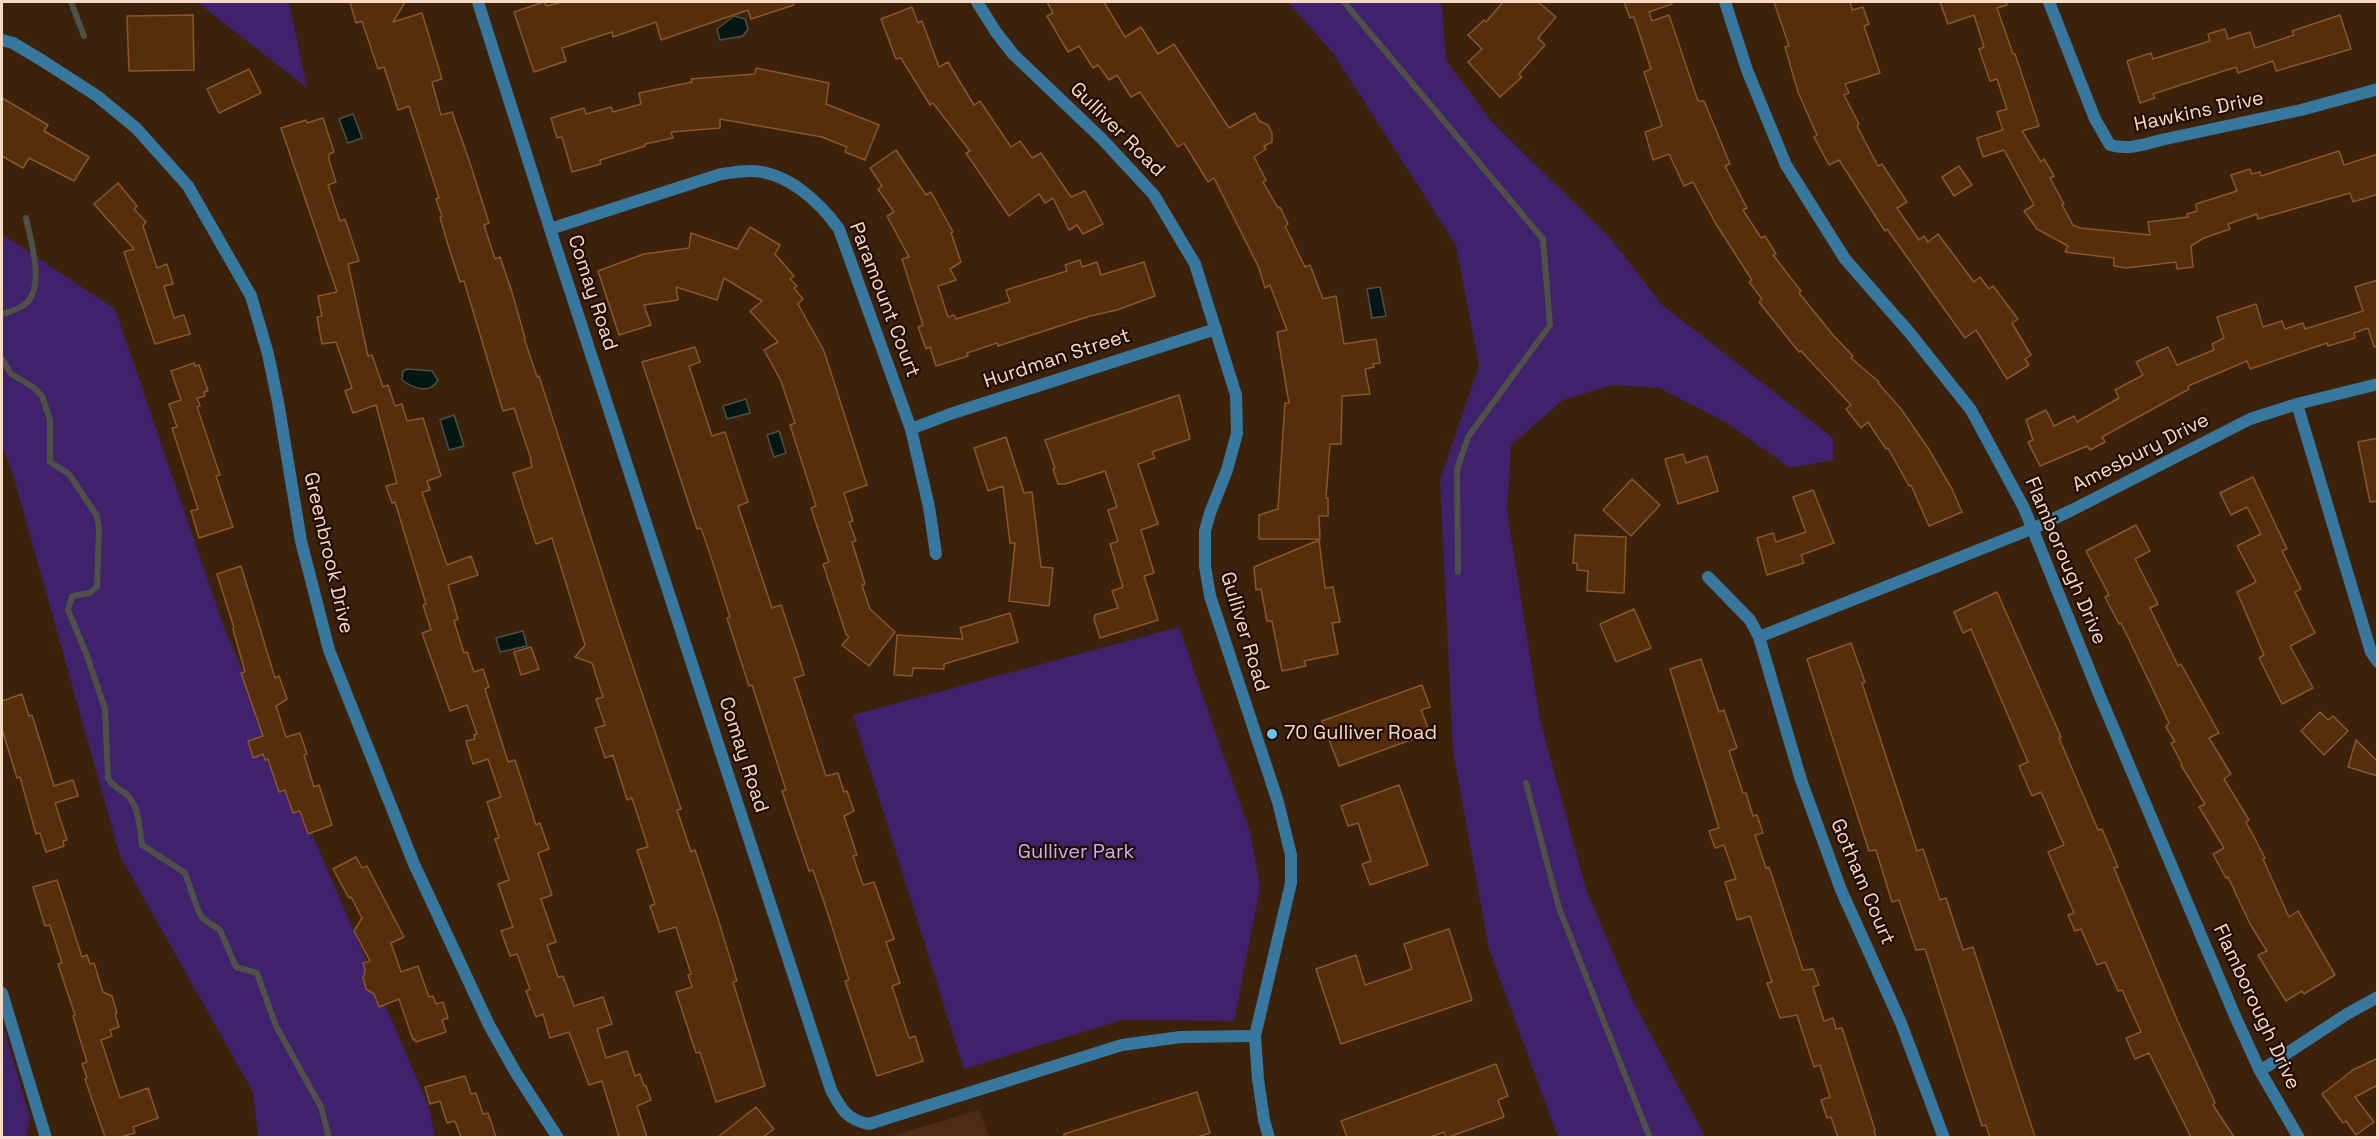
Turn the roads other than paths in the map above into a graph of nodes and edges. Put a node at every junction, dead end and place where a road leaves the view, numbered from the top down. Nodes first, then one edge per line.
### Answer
1 (478, 2) edge
2 (977, 2) edge
3 (1725, 2) edge
4 (2049, 2) edge
5 (2, 40) edge
6 (2378, 89) edge
7 (550, 229) junction
8 (1216, 329) junction
9 (2378, 384) edge
10 (2297, 404) junction
11 (911, 429) junction
12 (2034, 528) junction
13 (936, 554) dead end
14 (1708, 577) dead end
15 (1759, 637) junction
16 (2378, 662) edge
17 (2, 993) edge
18 (2378, 997) edge
19 (1255, 1036) junction
20 (2260, 1071) junction
21 (46, 1137) edge
22 (558, 1137) edge
23 (1269, 1137) edge
24 (1944, 1137) edge
25 (2299, 1137) edge

1 - 7 street, Comay Road
2 - 8 street, Gulliver Road
3 - 12 street, Flamborough Drive
4 - 6 street, Hawkins Drive
5 - 22 street, Greenbrook Drive
7 - 11 street, Paramount Court
7 - 19 street, Comay Road
8 - 11 street, Hurdman Street
8 - 19 street, Gulliver Road
9 - 10 street, Amesbury Drive
10 - 12 street, Amesbury Drive
10 - 16 street
11 - 13 street, Paramount Court
12 - 15 street, Amesbury Drive
12 - 20 street, Flamborough Drive
14 - 15 street, Gotham Court
15 - 24 street, Gotham Court
17 - 21 street
18 - 20 street
19 - 23 street, Gulliver Road
20 - 25 street, Flamborough Drive

